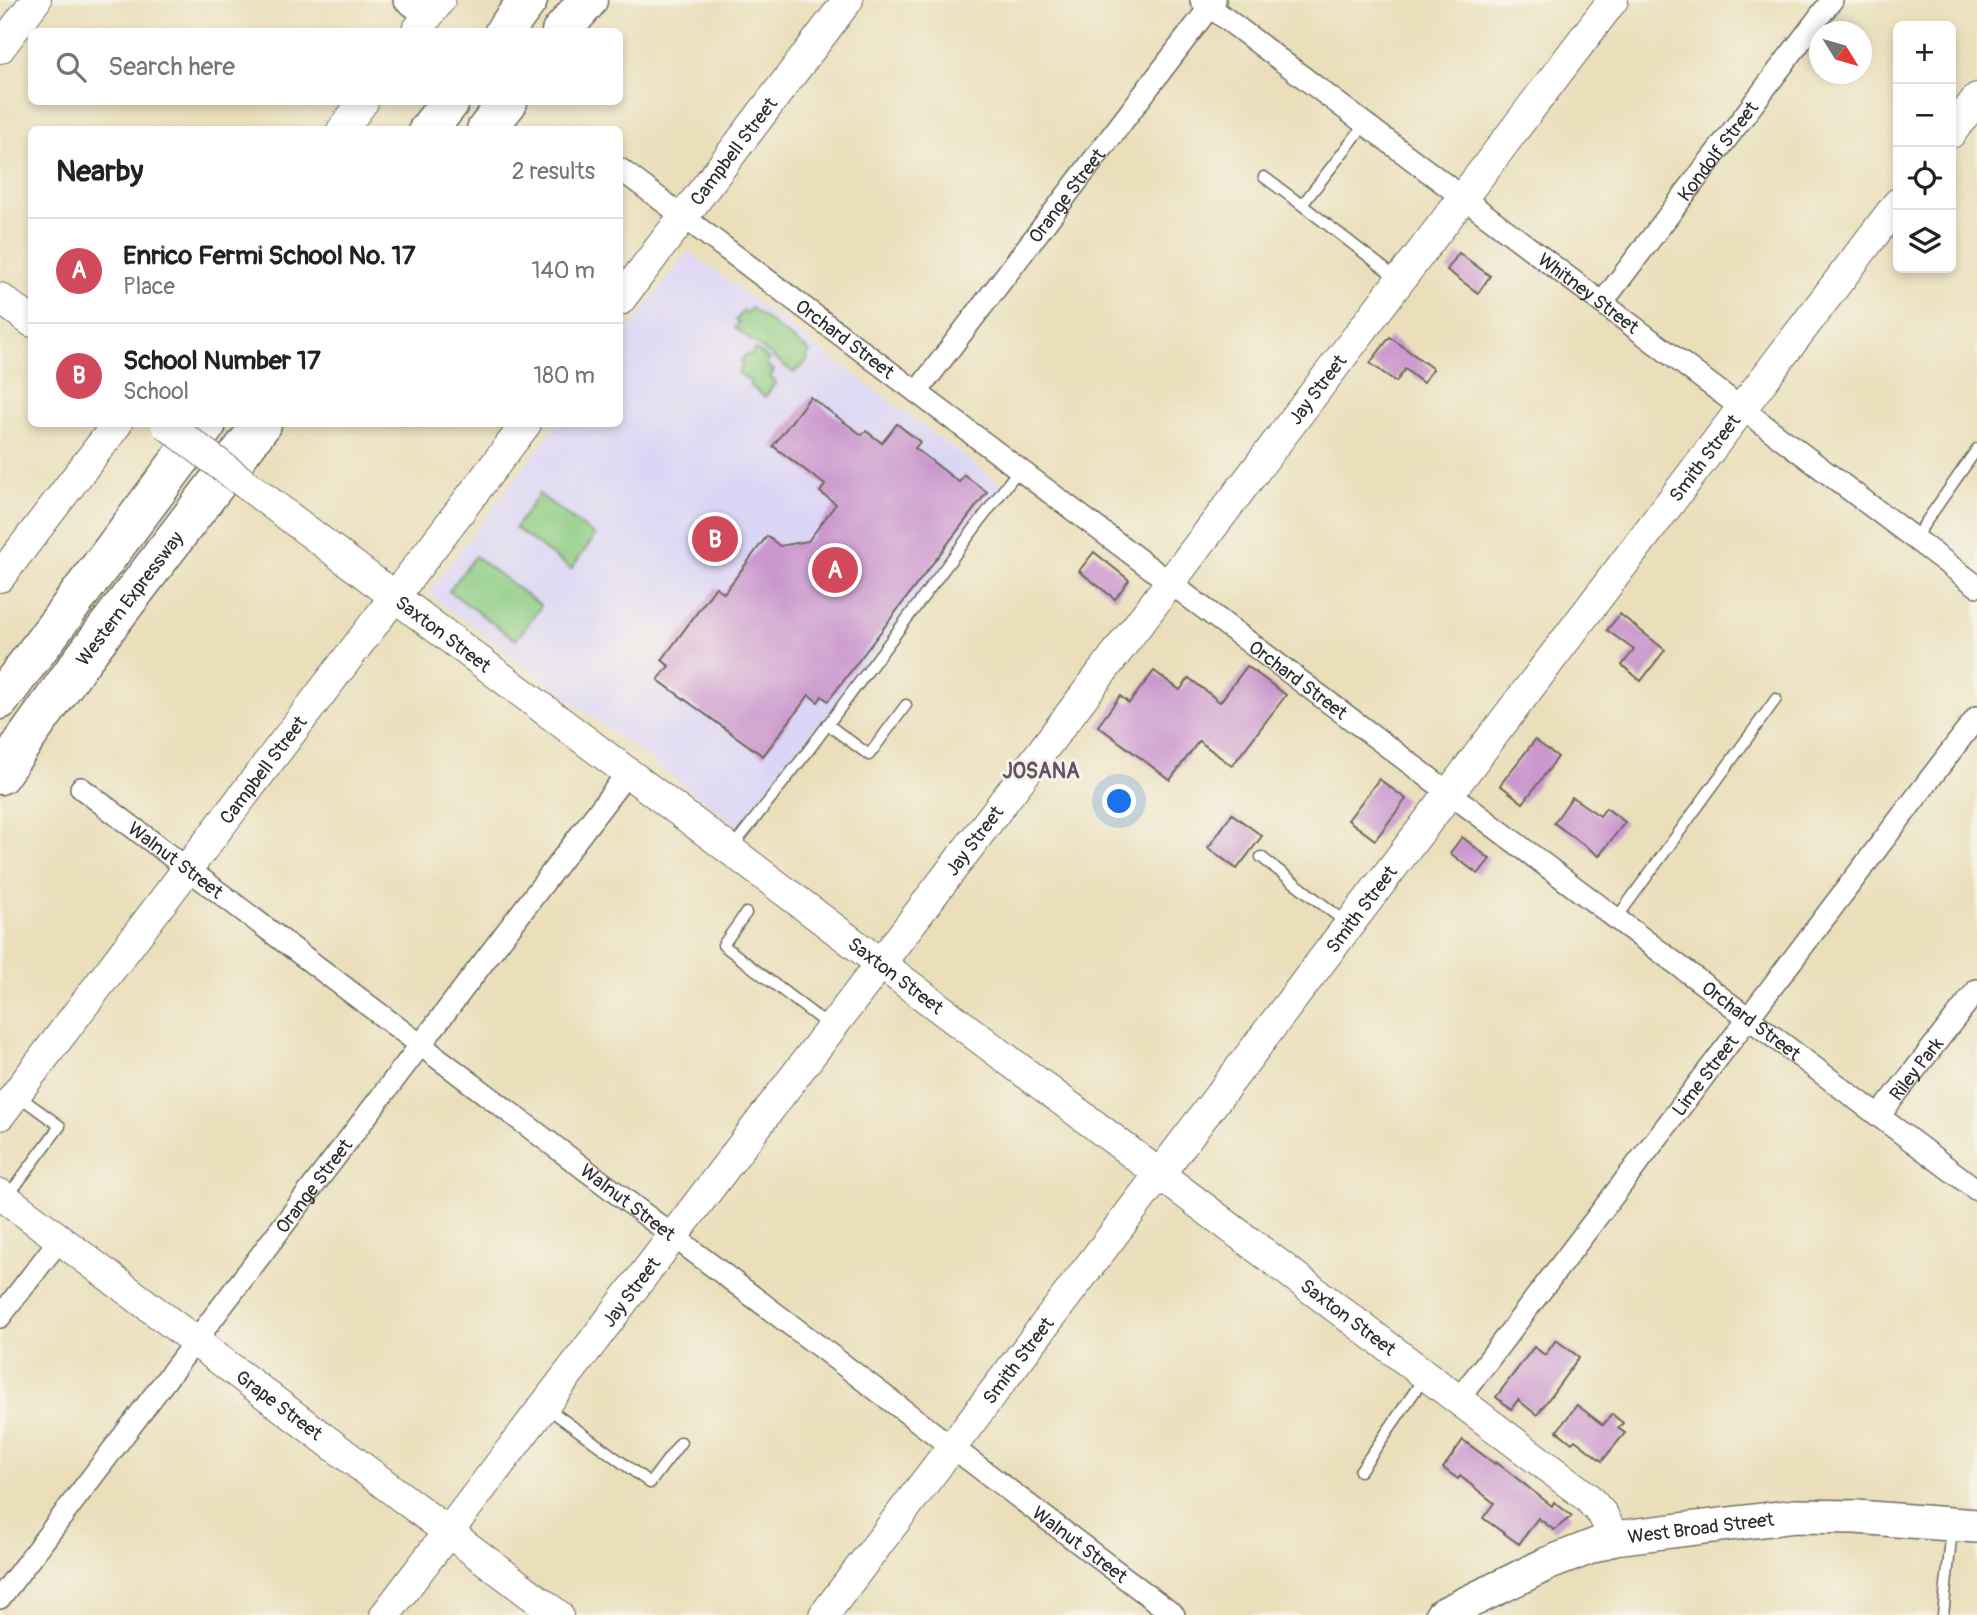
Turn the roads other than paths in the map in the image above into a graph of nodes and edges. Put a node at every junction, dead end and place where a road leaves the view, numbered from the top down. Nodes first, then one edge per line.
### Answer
1 (36, 0) edge
2 (503, 0) edge
3 (528, 0) edge
4 (587, 0) edge
5 (848, 0) edge
6 (1613, 0) edge
7 (1832, 0) edge
8 (1208, 2) edge
9 (485, 28) edge
10 (506, 28) edge
11 (564, 28) edge
12 (0, 48) edge
13 (1977, 98) edge
14 (361, 105) edge
15 (506, 105) edge
16 (1365, 124) junction
17 (345, 126) edge
18 (489, 126) edge
19 (1956, 126) edge
20 (623, 171) edge
21 (1264, 177) dead end
22 (1462, 198) junction
23 (1301, 205) junction
24 (1893, 210) edge
25 (683, 217) junction
26 (1399, 281) junction
27 (623, 296) edge
28 (0, 298) edge
29 (1602, 303) junction
30 (28, 319) edge
31 (917, 392) junction
32 (1743, 409) junction
33 (115, 427) edge
34 (170, 427) edge
35 (205, 427) edge
36 (260, 427) edge
37 (524, 427) edge
38 (1977, 449) edge
39 (1019, 469) junction
40 (1914, 539) junction
41 (0, 577) edge
42 (1170, 582) junction
43 (1977, 586) edge
44 (395, 596) junction
45 (1776, 699) dead end
46 (0, 700) edge
47 (906, 705) dead end
48 (1977, 717) edge
49 (827, 724) junction
50 (628, 772) junction
51 (0, 775) edge
52 (82, 788) dead end
53 (1448, 792) junction
54 (730, 850) junction
55 (1261, 857) dead end
56 (188, 868) junction
57 (746, 913) dead end
58 (1616, 919) junction
59 (1348, 924) junction
60 (880, 963) junction
61 (1977, 990) edge
62 (1748, 1018) junction
63 (831, 1028) junction
64 (420, 1044) junction
65 (8, 1105) edge
66 (1879, 1116) junction
67 (1158, 1173) junction
68 (1977, 1190) edge
69 (3, 1196) edge
70 (673, 1236) junction
71 (60, 1239) junction
72 (0, 1317) edge
73 (195, 1341) junction
74 (1425, 1375) junction
75 (1458, 1400) junction
76 (544, 1406) junction
77 (681, 1442) dead end
78 (951, 1446) junction
79 (1360, 1471) dead end
80 (1965, 1524) edge
81 (448, 1532) junction
82 (1614, 1538) junction
83 (0, 1598) edge
84 (385, 1615) edge
85 (558, 1615) edge
86 (824, 1615) edge
87 (1174, 1615) edge
88 (1442, 1615) edge
89 (1943, 1615) edge

1 - 12 street
2 - 9 highway
3 - 10 highway
4 - 11 highway
5 - 25 street, Campbell Street
6 - 22 street, Jay Street
7 - 29 street, Kondolf Street
8 - 16 street, Whitney Street
8 - 31 street, Orange Street
13 - 19 street
14 - 17 street
15 - 18 highway
16 - 22 street, Whitney Street
16 - 23 lane
20 - 25 street, Orchard Street
21 - 23 lane
22 - 26 street, Jay Street
22 - 29 street, Whitney Street
23 - 26 lane
24 - 32 street, Smith Street
25 - 27 street, Campbell Street
25 - 31 street, Orchard Street
26 - 42 street, Jay Street
28 - 30 street
29 - 32 street, Whitney Street
31 - 39 street, Orchard Street
32 - 40 street, Whitney Street
32 - 53 street, Smith Street
33 - 41 street
34 - 44 street, Saxton Street, bridge
35 - 46 highway
36 - 51 highway, Western Expressway
37 - 44 street, Campbell Street
38 - 40 lane
39 - 42 street, Orchard Street
39 - 49 lane
40 - 43 street, Whitney Street
42 - 53 street, Orchard Street
42 - 60 street, Jay Street
44 - 50 street, Saxton Street
44 - 56 street, Campbell Street
45 - 58 lane
47 - 49 lane
48 - 62 street, Lime Street
49 - 54 lane
50 - 54 street, Saxton Street
50 - 64 street, Orange Street
52 - 56 street, Walnut Street
53 - 58 street, Orchard Street
53 - 59 street, Smith Street
54 - 60 street, Saxton Street
55 - 59 lane
56 - 64 street, Walnut Street
56 - 65 street, Campbell Street
57 - 63 lane
58 - 62 street, Orchard Street
59 - 67 street, Smith Street
60 - 63 street, Jay Street
60 - 67 street, Saxton Street
61 - 66 street, Riley Park
62 - 66 street, Orchard Street
62 - 75 street, Lime Street
63 - 70 street, Jay Street
64 - 70 street, Walnut Street
64 - 73 street, Orange Street
65 - 69 lane
66 - 68 street, Orchard Street
67 - 74 street, Saxton Street
67 - 78 street, Smith Street
69 - 71 street, Grape Street
70 - 76 street, Jay Street
70 - 78 street, Walnut Street
71 - 72 street
71 - 73 street, Grape Street
73 - 81 street, Grape Street
73 - 83 street, Orange Street
74 - 75 street, Saxton Street
74 - 79 lane
75 - 82 street, Saxton Street
76 - 77 lane
76 - 81 street, Jay Street
78 - 86 street, Smith Street
78 - 87 street, Walnut Street
80 - 82 main road, West Broad Street
80 - 89 lane
81 - 84 street, Jay Street
81 - 85 street, Grape Street
82 - 88 main road, West Broad Street

